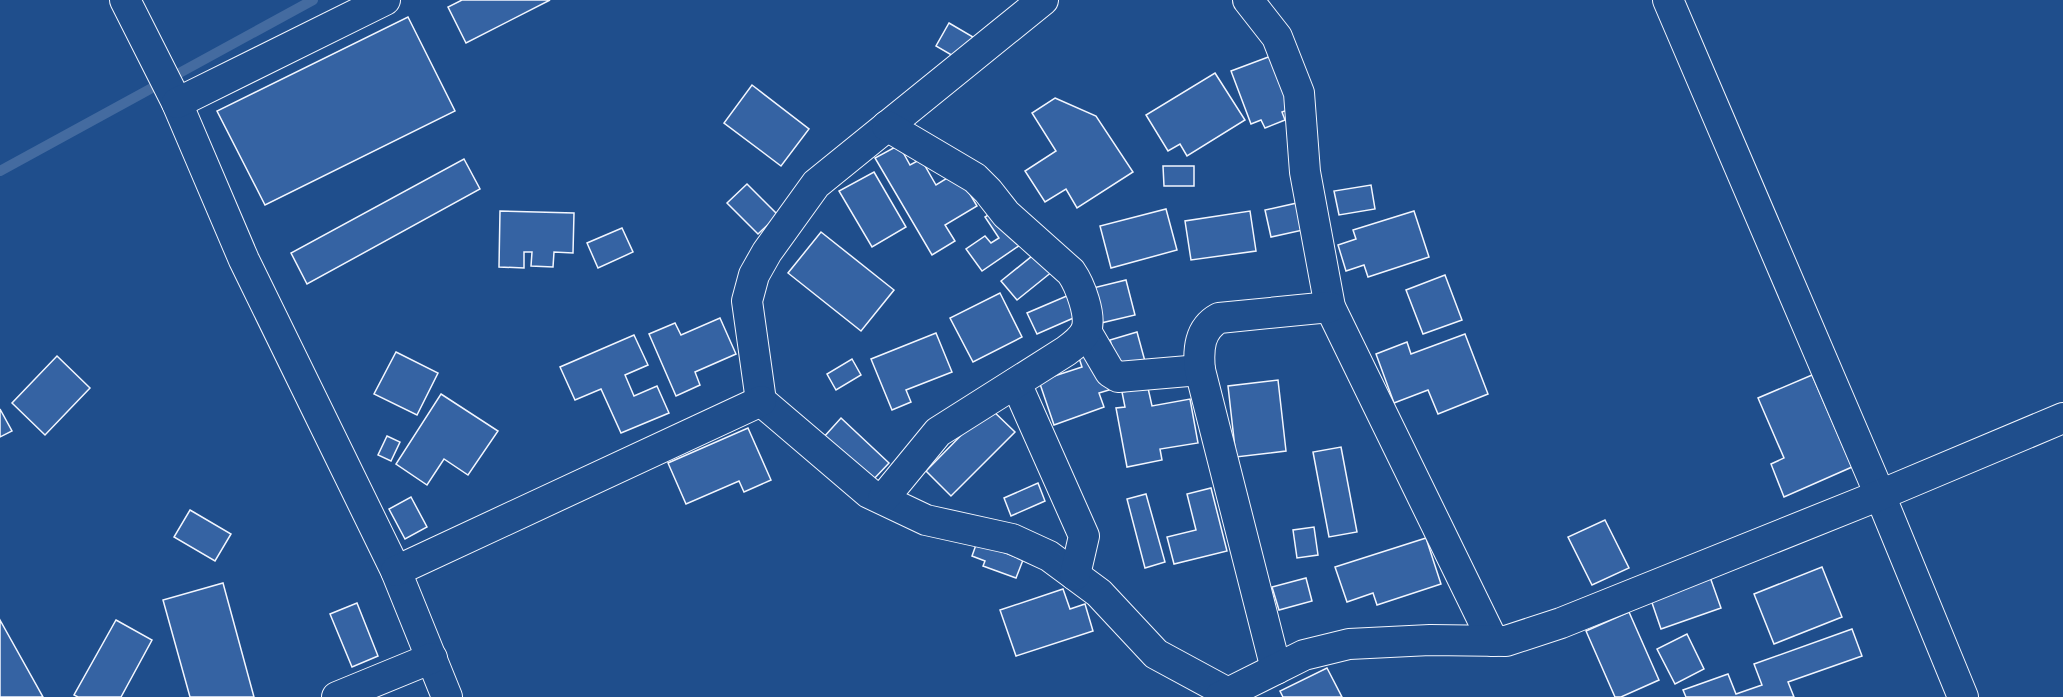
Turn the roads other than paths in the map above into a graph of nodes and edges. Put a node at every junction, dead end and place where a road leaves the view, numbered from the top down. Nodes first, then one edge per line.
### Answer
1 (125, 0) edge
2 (385, 0) edge
3 (1043, 0) edge
4 (1248, 0) edge
5 (1668, 0) edge
6 (177, 104) junction
7 (887, 126) junction
8 (1330, 307) junction
9 (1086, 331) junction
10 (1200, 370) junction
11 (1016, 383) junction
12 (761, 401) junction
13 (2063, 418) edge
14 (1880, 495) junction
15 (883, 499) junction
16 (396, 572) junction
17 (1075, 575) junction
18 (1493, 641) junction
19 (432, 658) junction
20 (1275, 669) junction
21 (1224, 695) edge
22 (337, 697) edge
23 (447, 697) edge
24 (1963, 697) edge

1 - 6 street
2 - 6 street
3 - 7 street
4 - 8 street
5 - 14 street
6 - 16 street
7 - 9 street
7 - 12 street
8 - 10 street
8 - 18 street
9 - 10 street
9 - 11 street
10 - 20 street
11 - 15 street
11 - 17 street
12 - 15 street
12 - 16 street
13 - 14 street
14 - 18 street
14 - 24 street
15 - 17 street
16 - 19 street
17 - 21 street
18 - 20 street
19 - 22 street
19 - 23 street
20 - 21 street

